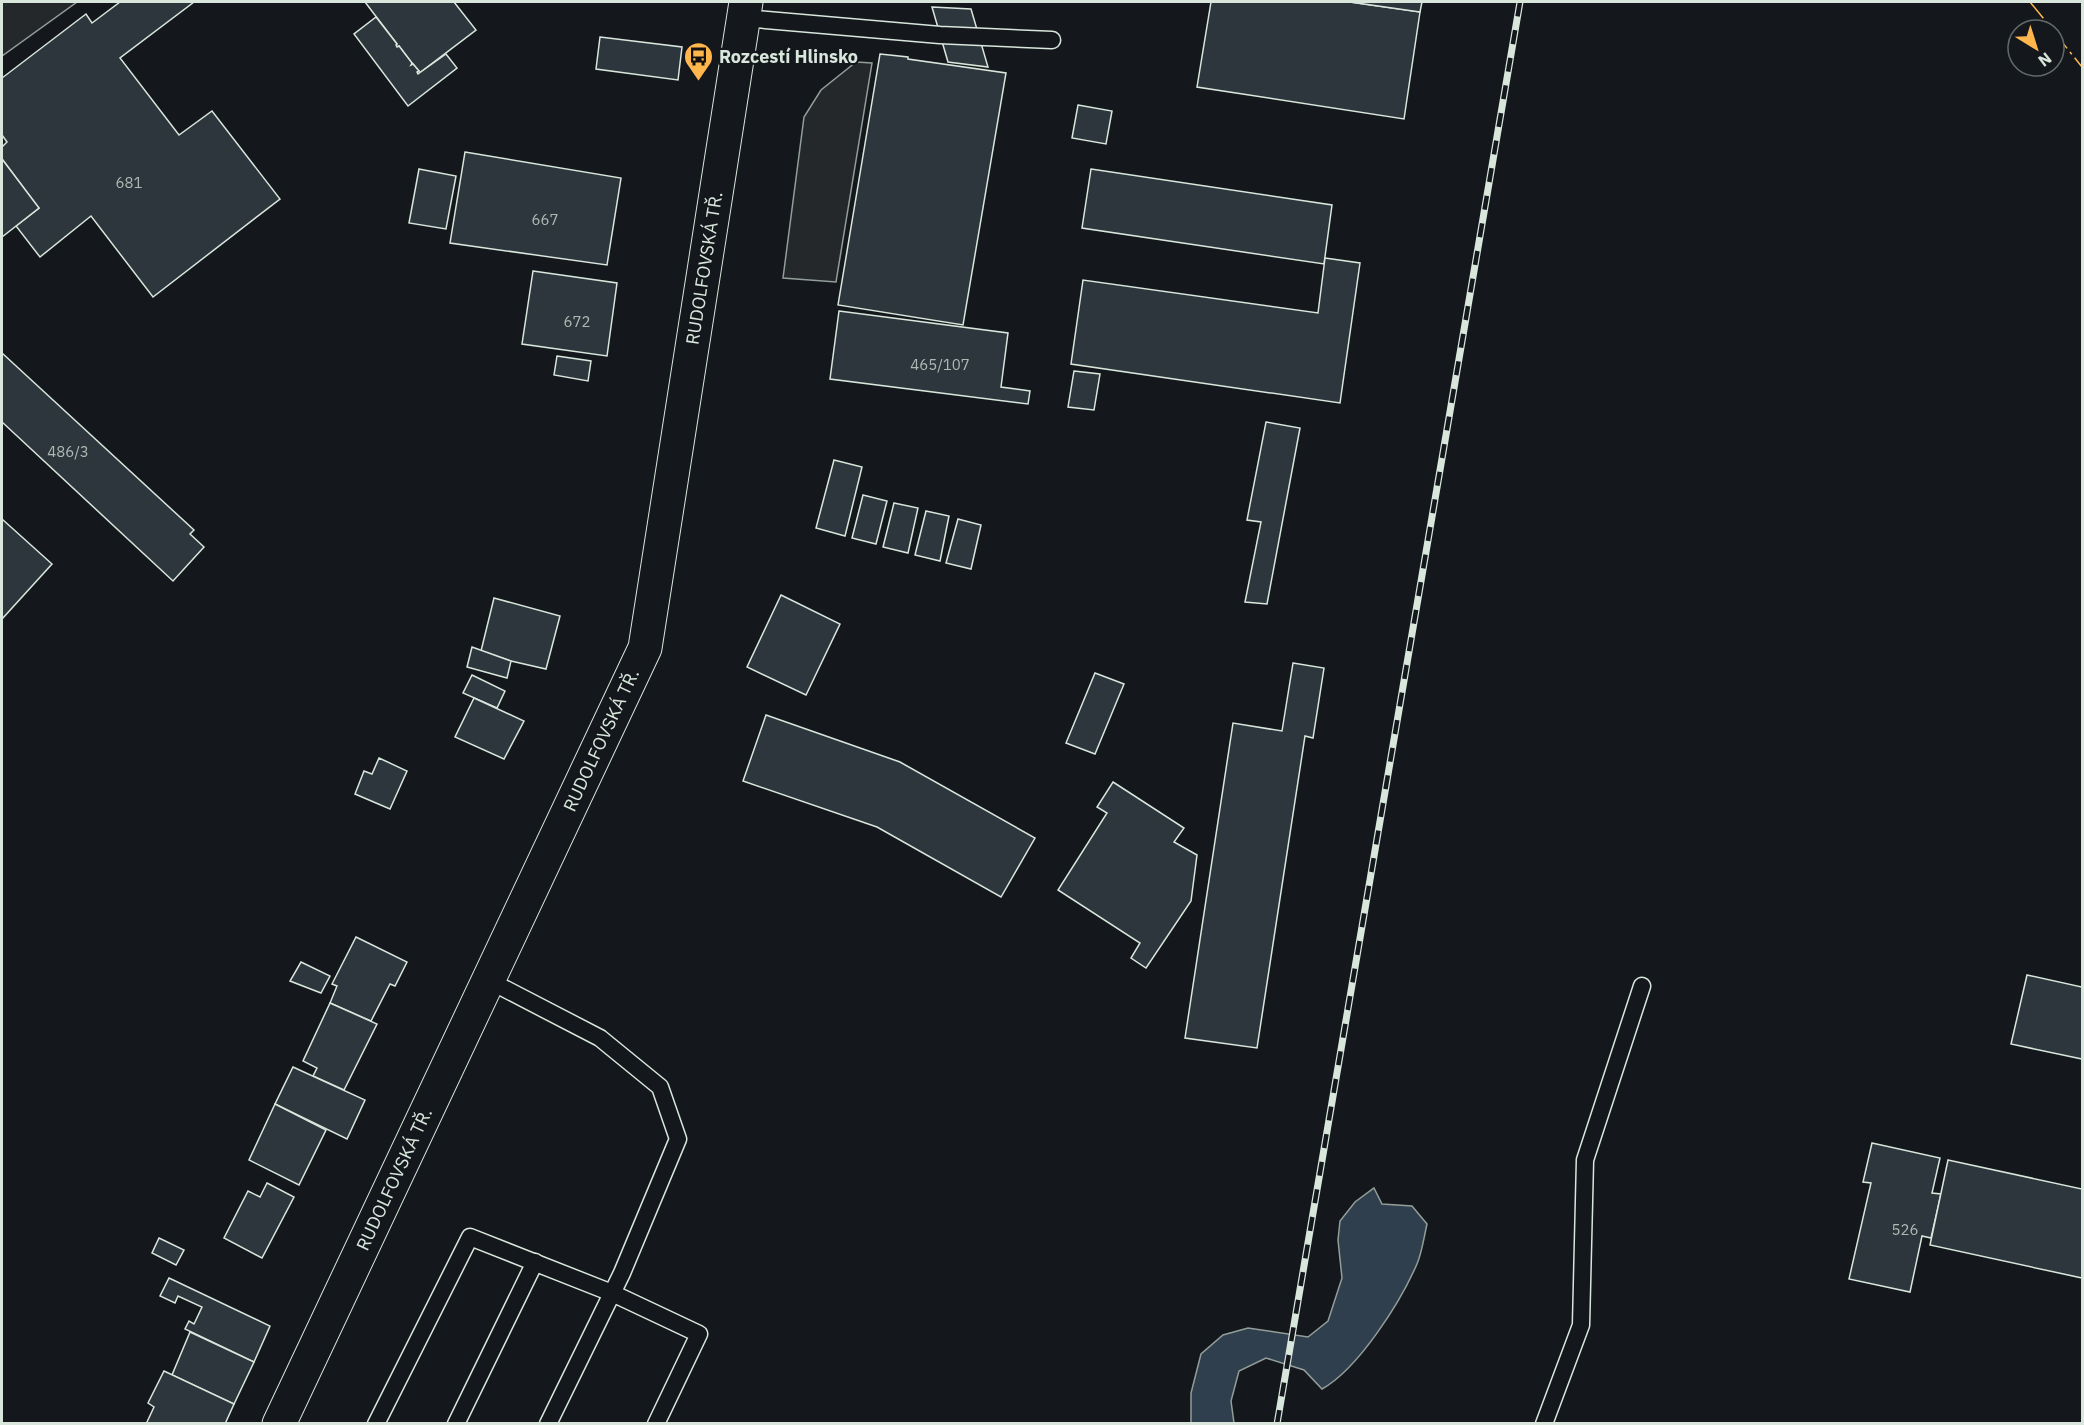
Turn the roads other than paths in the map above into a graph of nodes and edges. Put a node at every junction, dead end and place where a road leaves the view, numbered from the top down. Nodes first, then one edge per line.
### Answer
1 (744, 10) edge
2 (1052, 40) dead end
3 (488, 980) junction
4 (1642, 986) dead end
5 (535, 1262) junction
6 (612, 1293) junction
7 (279, 1424) edge
8 (376, 1424) edge
9 (456, 1424) edge
10 (548, 1424) edge
11 (656, 1424) edge
12 (1544, 1424) edge

1 - 2 lane
1 - 3 main road, RUDOLFOVSKÁ TŘ.
3 - 6 lane
3 - 7 main road, RUDOLFOVSKÁ TŘ.
4 - 12 lane
5 - 6 lane
5 - 8 lane
5 - 9 lane
6 - 10 lane
6 - 11 lane

